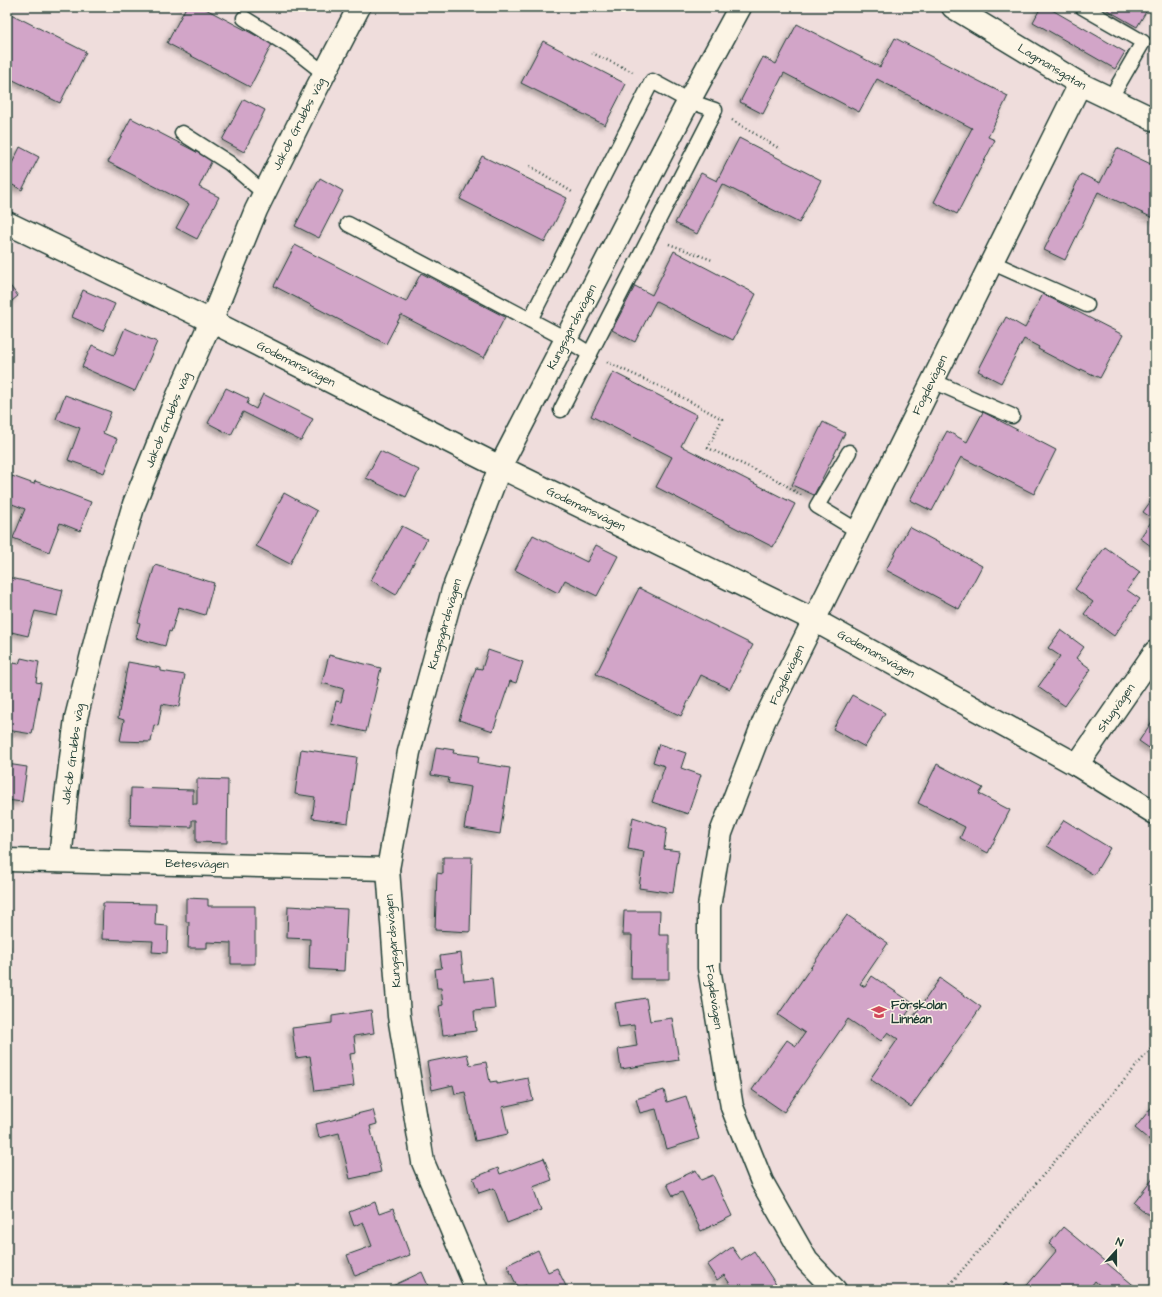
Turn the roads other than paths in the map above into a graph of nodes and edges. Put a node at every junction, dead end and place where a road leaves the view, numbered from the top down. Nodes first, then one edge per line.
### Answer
1 (359, 7) edge
2 (740, 7) edge
3 (953, 7) edge
4 (1082, 7) edge
5 (244, 18) dead end
6 (324, 73) junction
7 (1080, 84) junction
8 (1110, 98) junction
9 (689, 101) junction
10 (1155, 120) edge
11 (182, 134) dead end
12 (264, 192) junction
13 (7, 224) edge
14 (348, 224) dead end
15 (992, 262) junction
16 (1087, 305) dead end
17 (530, 320) junction
18 (211, 321) junction
19 (566, 339) junction
20 (590, 354) junction
21 (933, 381) junction
22 (561, 410) dead end
23 (1012, 416) dead end
24 (849, 452) dead end
25 (500, 467) junction
26 (858, 531) junction
27 (814, 620) junction
28 (1155, 652) edge
29 (1077, 765) junction
30 (1155, 813) edge
31 (7, 860) edge
32 (60, 861) junction
33 (388, 869) junction
34 (477, 1290) edge
35 (835, 1290) edge

1 - 6 street, Jakob Grubbs väg
2 - 9 street, Kungsgårdsvägen
3 - 7 street, Lagmansgatan
4 - 8 lane
5 - 6 lane
6 - 12 street, Jakob Grubbs väg
7 - 8 street, Lagmansgatan
7 - 15 street, Fogdevägen
8 - 10 street, Lagmansgatan
9 - 17 lane
9 - 19 street, Kungsgårdsvägen
9 - 20 lane
11 - 12 lane
12 - 18 street, Jakob Grubbs väg
13 - 18 street, Godemansvägen
14 - 17 lane
15 - 16 lane
15 - 21 street, Fogdevägen
17 - 19 lane
18 - 25 street, Godemansvägen
18 - 32 street, Jakob Grubbs väg
19 - 20 lane
19 - 25 street, Kungsgårdsvägen
20 - 22 lane
21 - 23 lane
21 - 26 street, Fogdevägen
24 - 26 lane
25 - 27 street, Godemansvägen
25 - 33 street, Kungsgårdsvägen
26 - 27 street, Fogdevägen
27 - 29 street, Godemansvägen
27 - 35 street, Fogdevägen
28 - 29 street, Stugvägen
29 - 30 street, Godemansvägen
31 - 32 street, Betesvägen
32 - 33 street, Betesvägen
33 - 34 street, Kungsgårdsvägen

